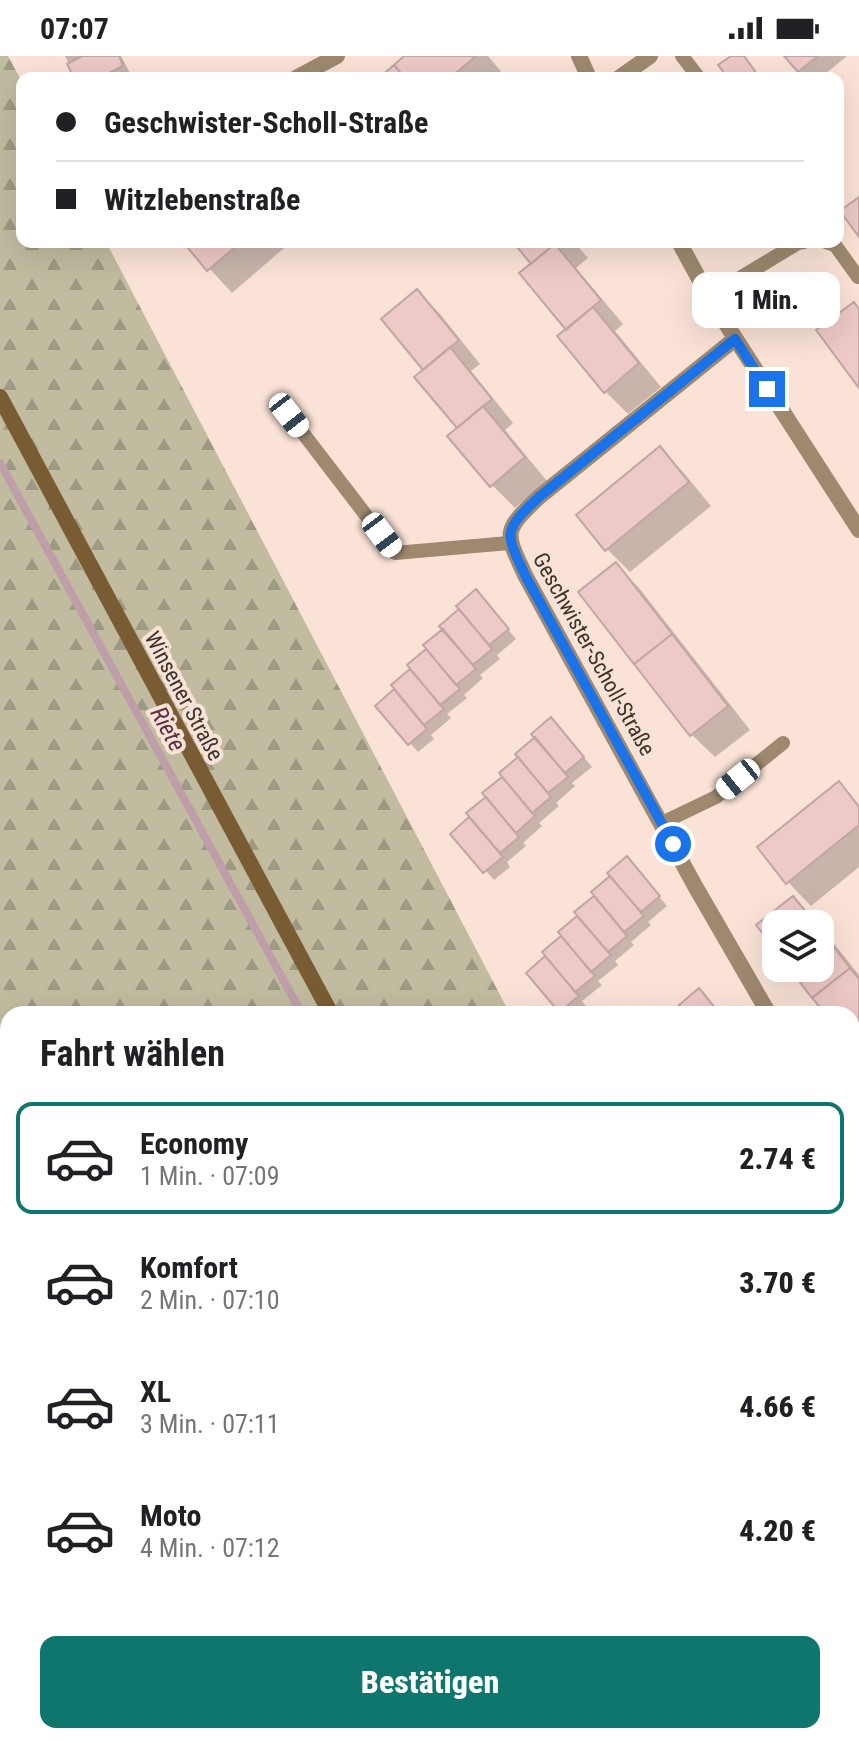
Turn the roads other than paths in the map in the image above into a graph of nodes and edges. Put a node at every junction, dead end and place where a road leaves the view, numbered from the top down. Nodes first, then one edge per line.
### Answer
1 (337, 56) edge
2 (650, 56) edge
3 (682, 56) edge
4 (307, 72) edge
5 (627, 72) edge
6 (694, 72) edge
7 (682, 248) edge
8 (790, 248) edge
9 (837, 248) edge
10 (858, 277) edge
11 (710, 299) junction
12 (735, 339) junction
13 (0, 397) edge
14 (289, 415) dead end
15 (859, 530) edge
16 (509, 543) junction
17 (783, 743) dead end
18 (662, 823) junction
19 (327, 1006) edge
20 (764, 1006) edge

1 - 4 street
2 - 5 street
3 - 6 lane
7 - 11 street
8 - 11 lane
9 - 10 lane
11 - 12 street
12 - 15 street
12 - 16 street, Geschwister-Scholl-Straße
13 - 19 main road, Winsener Straße
14 - 16 lane
16 - 18 street, Geschwister-Scholl-Straße
17 - 18 lane
18 - 20 street, Geschwister-Scholl-Straße

